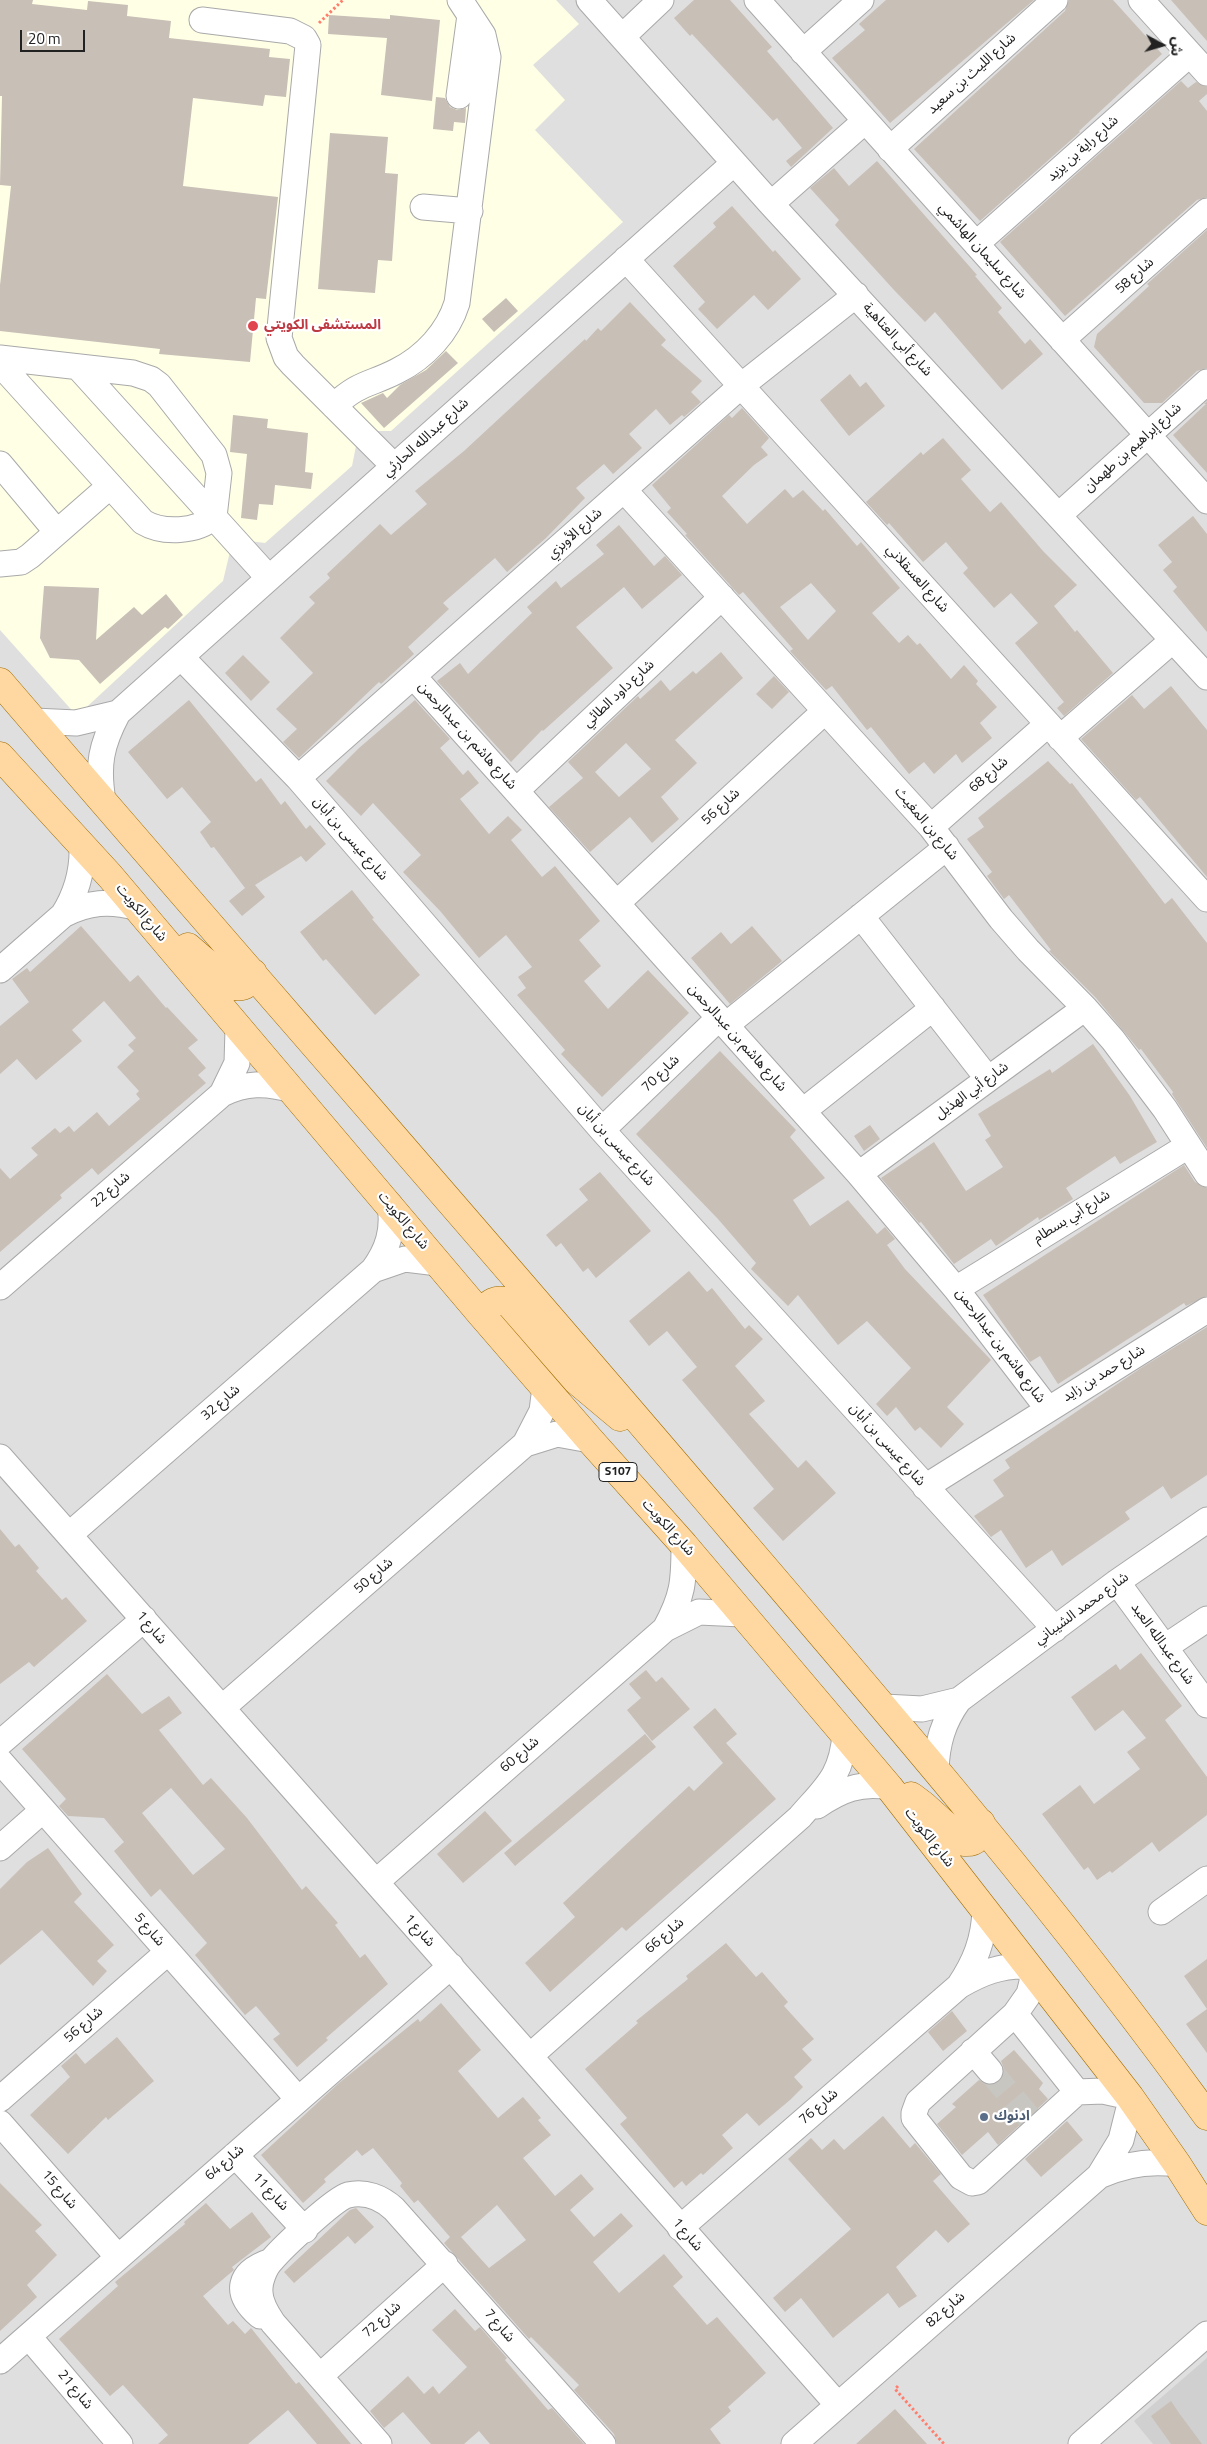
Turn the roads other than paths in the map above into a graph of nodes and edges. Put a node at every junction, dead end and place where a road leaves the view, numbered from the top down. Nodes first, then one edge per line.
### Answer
1 (589, 0) edge
2 (661, 0) edge
3 (757, 0) edge
4 (862, 0) edge
5 (1055, 0) edge
6 (1141, 0) edge
7 (465, 7) edge
8 (202, 20) dead end
9 (622, 36) junction
10 (803, 52) junction
11 (1190, 54) junction
12 (1207, 73) edge
13 (459, 96) dead end
14 (865, 121) junction
15 (890, 148) junction
16 (734, 163) junction
17 (771, 204) junction
18 (424, 207) dead end
19 (470, 211) junction
20 (1207, 212) edge
21 (976, 244) junction
22 (626, 259) junction
23 (856, 295) junction
24 (1062, 340) junction
25 (0, 358) edge
26 (0, 364) edge
27 (78, 367) junction
28 (1207, 382) edge
29 (741, 386) junction
30 (334, 406) junction
31 (1148, 435) junction
32 (0, 464) edge
33 (394, 466) junction
34 (110, 486) junction
35 (624, 490) junction
36 (1207, 501) edge
37 (1059, 515) junction
38 (214, 517) junction
39 (57, 532) junction
40 (0, 564) edge
41 (269, 578) junction
42 (722, 598) junction
43 (1173, 640) junction
44 (181, 657) junction
45 (1207, 676) edge
46 (414, 677) junction
47 (0, 682) edge
48 (825, 711) junction
49 (118, 713) junction
50 (34, 721) junction
51 (1054, 731) junction
52 (0, 756) edge
53 (298, 778) junction
54 (516, 791) junction
55 (103, 801) junction
56 (931, 827) junction
57 (82, 845) junction
58 (947, 847) junction
59 (1207, 899) edge
60 (617, 904) junction
61 (137, 908) junction
62 (63, 915) junction
63 (861, 916) junction
64 (0, 970) edge
65 (253, 974) junction
66 (933, 1008) junction
67 (1085, 1008) junction
68 (722, 1022) junction
69 (238, 1029) junction
70 (988, 1079) junction
71 (292, 1090) junction
72 (222, 1094) junction
73 (803, 1112) junction
74 (602, 1130) junction
75 (1188, 1146) junction
76 (859, 1174) junction
77 (1207, 1174) edge
78 (390, 1205) junction
79 (438, 1263) junction
80 (373, 1270) junction
81 (0, 1287) edge
82 (956, 1289) junction
83 (1207, 1310) edge
84 (480, 1313) junction
85 (545, 1387) junction
86 (1048, 1410) junction
87 (655, 1439) junction
88 (590, 1440) junction
89 (525, 1444) junction
90 (0, 1457) edge
91 (925, 1487) junction
92 (1207, 1520) edge
93 (69, 1535) junction
94 (684, 1546) junction
95 (1117, 1582) junction
96 (742, 1614) junction
97 (144, 1619) junction
98 (1207, 1619) edge
99 (665, 1629) junction
100 (1054, 1629) junction
101 (1165, 1647) junction
102 (959, 1700) junction
103 (1207, 1705) edge
104 (884, 1707) junction
105 (222, 1708) junction
106 (845, 1734) junction
107 (0, 1743) edge
108 (0, 1761) edge
109 (936, 1770) junction
110 (889, 1787) junction
111 (43, 1810) junction
112 (800, 1817) junction
113 (981, 1823) junction
114 (0, 1848) edge
115 (1207, 1879) edge
116 (376, 1882) junction
117 (985, 1910) junction
118 (1161, 1912) dead end
119 (168, 1952) junction
120 (451, 1966) junction
121 (1030, 1969) junction
122 (958, 1986) junction
123 (1015, 2014) junction
124 (973, 2051) junction
125 (530, 2056) junction
126 (990, 2071) tunnel mouth
127 (1078, 2092) junction
128 (1130, 2098) junction
129 (0, 2099) edge
130 (298, 2099) junction
131 (1207, 2116) edge
132 (0, 2122) edge
133 (235, 2154) junction
134 (1177, 2164) junction
135 (1099, 2176) junction
136 (1207, 2211) edge
137 (680, 2228) junction
138 (304, 2230) junction
139 (118, 2257) junction
140 (445, 2264) junction
141 (1207, 2334) edge
142 (29, 2337) junction
143 (0, 2361) edge
144 (320, 2376) junction
145 (838, 2405) junction
146 (120, 2444) edge
147 (379, 2444) edge
148 (603, 2444) edge
149 (794, 2444) edge
150 (1081, 2444) edge

1 - 9 street, شارع أبي العتاهية
2 - 9 street
3 - 10 street, شارع سليمان الهاشمي
4 - 10 street
5 - 15 street, شارع الليث بن سعيد
6 - 11 street
7 - 13 street
7 - 19 street
8 - 30 street
9 - 16 street, شارع أبي العتاهية
10 - 14 street, شارع سليمان الهاشمي
11 - 12 street
11 - 21 street, شارع راية بن يزيد
14 - 15 street, شارع سليمان الهاشمي
14 - 17 street
15 - 21 street, شارع سليمان الهاشمي
16 - 17 street, شارع أبي العتاهية
16 - 22 street, شارع عبدالله الحارثي
17 - 23 street, شارع أبي العتاهية
18 - 19 street
19 - 30 street
20 - 24 street, شارع 58
21 - 24 street, شارع سليمان الهاشمي
22 - 29 street, شارع العسقلاني
22 - 33 street, شارع عبدالله الحارثي
23 - 29 street, شارع الأوبزي
23 - 37 street, شارع أبي العتاهية
24 - 31 street, شارع سليمان الهاشمي
25 - 27 street
26 - 34 street
27 - 38 street
27 - 38 street
28 - 31 street, شارع إبراهيم بن طهمان
29 - 35 street, شارع الأوبزي
29 - 51 street, شارع العسقلاني
30 - 33 street
31 - 36 street, شارع سليمان الهاشمي
31 - 37 street, شارع إبراهيم بن طهمان
32 - 39 street
33 - 41 street, شارع عبدالله الحارثي
34 - 38 street
34 - 39 street
35 - 42 street, شارع بن المغيث
35 - 46 street, شارع الأوبزي
37 - 43 street, شارع أبي العتاهية
38 - 41 street
39 - 40 street
41 - 44 street, شارع عبدالله الحارثي
42 - 48 street, شارع بن المغيث
42 - 54 street, شارع داود الطائي
43 - 45 street, شارع أبي العتاهية
43 - 51 street, شارع 68
44 - 49 street, شارع عبدالله الحارثي
44 - 53 street, شارع عيسى بن أبان
46 - 53 street, شارع الأوبزي
46 - 54 street, شارع هاشم بن عبدالرحمن
47 - 50 main road
48 - 56 street, شارع بن المغيث
48 - 60 street, شارع 56
49 - 50 street, شارع عبدالله الحارثي
49 - 55 street, شارع عبدالله الحارثي
50 - 55 main road
51 - 56 street, شارع 68
51 - 59 street, شارع العسقلاني
52 - 57 main road, شارع الكويت / S107
53 - 74 street, شارع عيسى بن أبان
54 - 60 street, شارع هاشم بن عبدالرحمن
55 - 65 main road
56 - 58 street, شارع بن المغيث
57 - 61 main road, شارع الكويت / S107
57 - 62 street
58 - 63 street, شارع 70
58 - 67 street, شارع بن المغيث
60 - 68 street, شارع هاشم بن عبدالرحمن
61 - 62 street
61 - 65 main road
61 - 69 main road, شارع الكويت / S107
62 - 64 street
63 - 66 street
63 - 68 street, شارع 70
65 - 87 main road
66 - 70 street
66 - 73 street
67 - 70 street, شارع أبي الهذيل
67 - 75 street, شارع بن المغيث
68 - 73 street, شارع هاشم بن عبدالرحمن
68 - 74 street, شارع 70
69 - 71 main road, شارع الكويت / S107
69 - 72 street, شارع 22
70 - 76 street, شارع أبي الهذيل
71 - 72 street, شارع 22
71 - 78 main road, شارع الكويت / S107
72 - 81 street, شارع 22
73 - 76 street, شارع هاشم بن عبدالرحمن
74 - 91 street, شارع عيسى بن أبان
75 - 77 street, شارع بن المغيث
75 - 82 street, شارع أبي بسطام
76 - 82 street, شارع هاشم بن عبدالرحمن
78 - 79 main road, شارع الكويت / S107
78 - 80 street, شارع 32
79 - 80 street, شارع 32
79 - 84 main road, شارع الكويت / S107
80 - 93 street, شارع 32
82 - 86 street, شارع هاشم بن عبدالرحمن
83 - 86 street, شارع حمد بن زايد
84 - 85 main road, شارع الكويت / S107
84 - 87 main road
85 - 88 main road, شارع الكويت / S107
85 - 89 street, شارع 50
86 - 91 street, شارع حمد بن زايد
87 - 104 main road
88 - 89 street, شارع 50
88 - 94 main road, شارع الكويت / S107
89 - 105 street, شارع 50
90 - 93 street, شارع 1
91 - 100 street, شارع عيسى بن أبان
92 - 95 street, شارع محمد الشيباني
93 - 97 street, شارع 1
94 - 96 main road, شارع الكويت / S107
94 - 99 street, شارع 60
95 - 100 street, شارع محمد الشيباني
95 - 101 street, شارع عبدالله العبد
96 - 99 street, شارع 60
96 - 106 main road, شارع الكويت / S107
97 - 105 street, شارع 1
97 - 107 street
98 - 101 street
99 - 116 street, شارع 60
100 - 102 street, شارع محمد الشيباني
101 - 103 street, شارع عبدالله العبد
102 - 104 street, شارع محمد الشيباني
102 - 109 street, شارع محمد الشيباني
104 - 109 main road
105 - 116 street, شارع 1
106 - 110 main road, شارع الكويت / S107
106 - 112 street, شارع 66
108 - 111 street, شارع 5
109 - 113 main road
110 - 112 street, شارع 66
110 - 113 main road
110 - 117 main road, شارع الكويت / S107
111 - 114 street
111 - 119 street, شارع 5
112 - 125 street, شارع 66
113 - 131 main road
115 - 118 street
116 - 120 street, شارع 1
117 - 121 main road, شارع الكويت / S107
117 - 122 street, شارع 76
119 - 129 street, شارع 56
119 - 130 street, شارع 5
120 - 125 street, شارع 1
120 - 130 street, شارع 64
121 - 122 street, شارع 76
121 - 123 street
121 - 128 main road, شارع الكويت / S107
122 - 137 street, شارع 76
123 - 124 street
123 - 127 street
124 - 126 street
124 - 127 street
125 - 137 street, شارع 1
127 - 128 street
128 - 134 main road, شارع الكويت / S107
128 - 135 street, شارع 82
130 - 133 street, شارع 64
132 - 139 street, شارع 15
133 - 138 street, شارع 11
133 - 139 street, شارع 64
134 - 135 street, شارع 82
134 - 136 main road, شارع الكويت / S107
135 - 145 street, شارع 82
137 - 145 street, شارع 1
138 - 140 street, شارع 7
138 - 144 street, شارع 7
139 - 142 street, شارع 64
140 - 144 street, شارع 72
140 - 148 street, شارع 7
141 - 150 street
142 - 143 street, شارع 64
142 - 146 street, شارع 21
144 - 147 street, شارع 7
145 - 149 street, شارع 82

